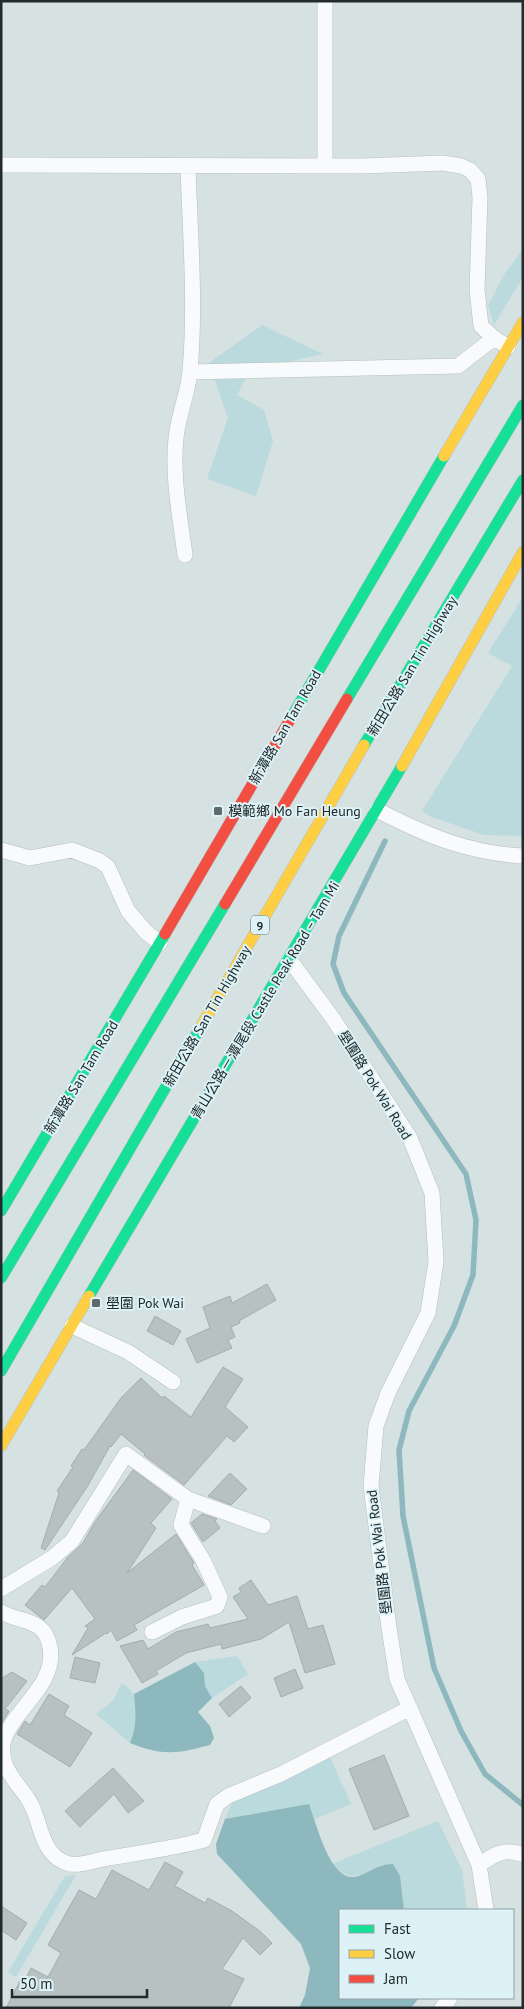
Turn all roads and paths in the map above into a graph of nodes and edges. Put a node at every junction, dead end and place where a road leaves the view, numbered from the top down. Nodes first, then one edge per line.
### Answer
1 (326, 1) edge
2 (1, 165) edge
3 (188, 166) junction
4 (325, 166) junction
5 (523, 322) edge
6 (494, 338) junction
7 (508, 347) junction
8 (190, 372) junction
9 (523, 405) edge
10 (523, 480) edge
11 (523, 552) edge
12 (185, 556) dead end
13 (377, 810) junction
14 (1, 850) edge
15 (523, 856) edge
16 (160, 943) junction
17 (289, 959) junction
18 (1, 1211) edge
19 (1, 1278) edge
20 (72, 1326) junction
21 (1, 1371) edge
22 (173, 1382) dead end
23 (1, 1446) edge
24 (188, 1499) junction
25 (262, 1526) dead end
26 (1, 1589) edge
27 (1, 1612) edge
28 (152, 1632) dead end
29 (410, 1708) junction
30 (523, 1855) edge
31 (479, 1864) junction
32 (486, 1909) edge

1 - 4 street
2 - 3 street
3 - 4 street
3 - 8 street
4 - 6 street
5 - 7 main road, 新潭路 San Tam Road
6 - 7 street
6 - 8 street
7 - 16 main road, 新潭路 San Tam Road
8 - 12 street
9 - 19 main road
10 - 21 main road, 新田公路 San Tin Highway / 9
11 - 13 main road, 青山公路－潭尾段 Castle Peak Road – Tam Mi
13 - 15 street
13 - 17 main road, 青山公路－潭尾段 Castle Peak Road – Tam Mi
14 - 16 street
16 - 18 main road, 新潭路 San Tam Road
17 - 20 main road, 青山公路－潭尾段 Castle Peak Road – Tam Mi
17 - 29 street, 壆圍路 Pok Wai Road
20 - 22 street
20 - 23 main road, 青山公路－潭尾段 Castle Peak Road – Tam Mi
24 - 25 street
24 - 26 street
24 - 28 street
27 - 29 street
29 - 31 street, 壆圍路 Pok Wai Road
30 - 31 street
31 - 32 street, 壆圍路 Pok Wai Road

